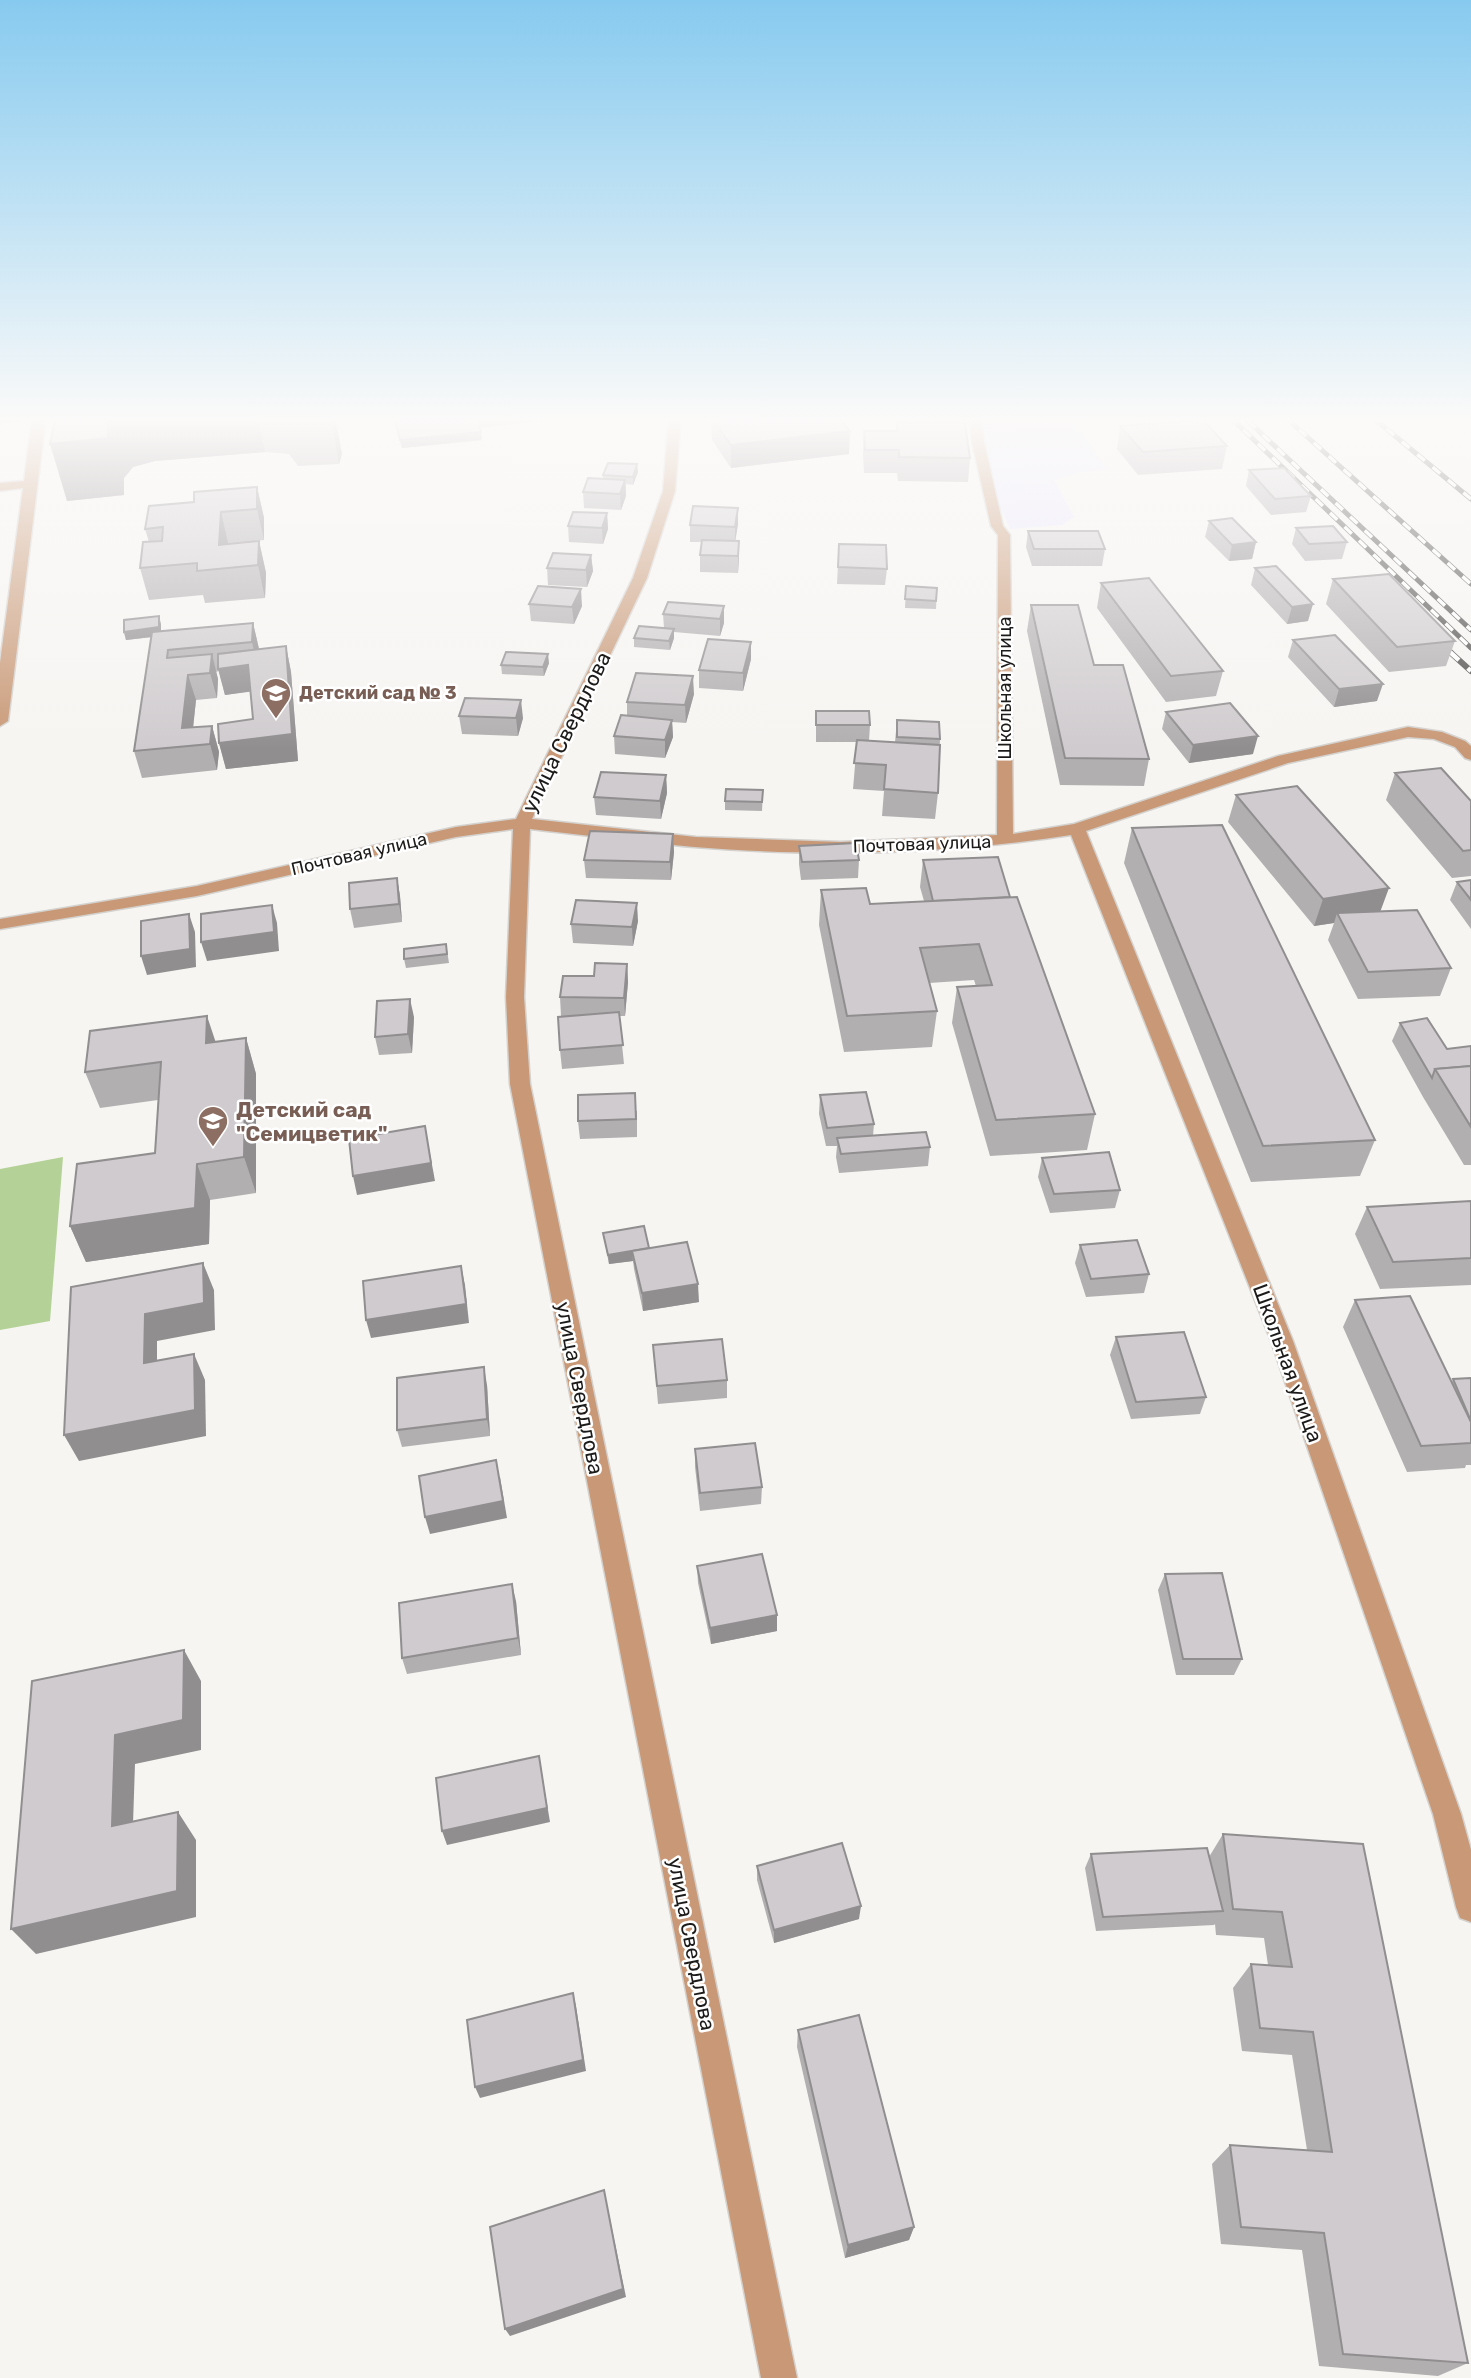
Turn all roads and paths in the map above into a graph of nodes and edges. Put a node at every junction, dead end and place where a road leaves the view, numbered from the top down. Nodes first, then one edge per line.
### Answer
1 (24, 527) edge
2 (657, 527) edge
3 (999, 527) edge
4 (3, 672) edge
5 (0, 721) edge
6 (1465, 750) edge
7 (522, 823) junction
8 (1077, 829) junction
9 (1006, 840) junction
10 (0, 924) edge
11 (1471, 1907) edge
12 (779, 2378) edge

1 - 4 street
2 - 7 street, улица Свердлова
3 - 9 street, Школьная улица
4 - 5 street
6 - 8 street, Почтовая улица
7 - 9 street, Почтовая улица
7 - 10 street, Почтовая улица
7 - 12 street, улица Свердлова
8 - 9 street, Почтовая улица
8 - 11 street, Школьная улица

